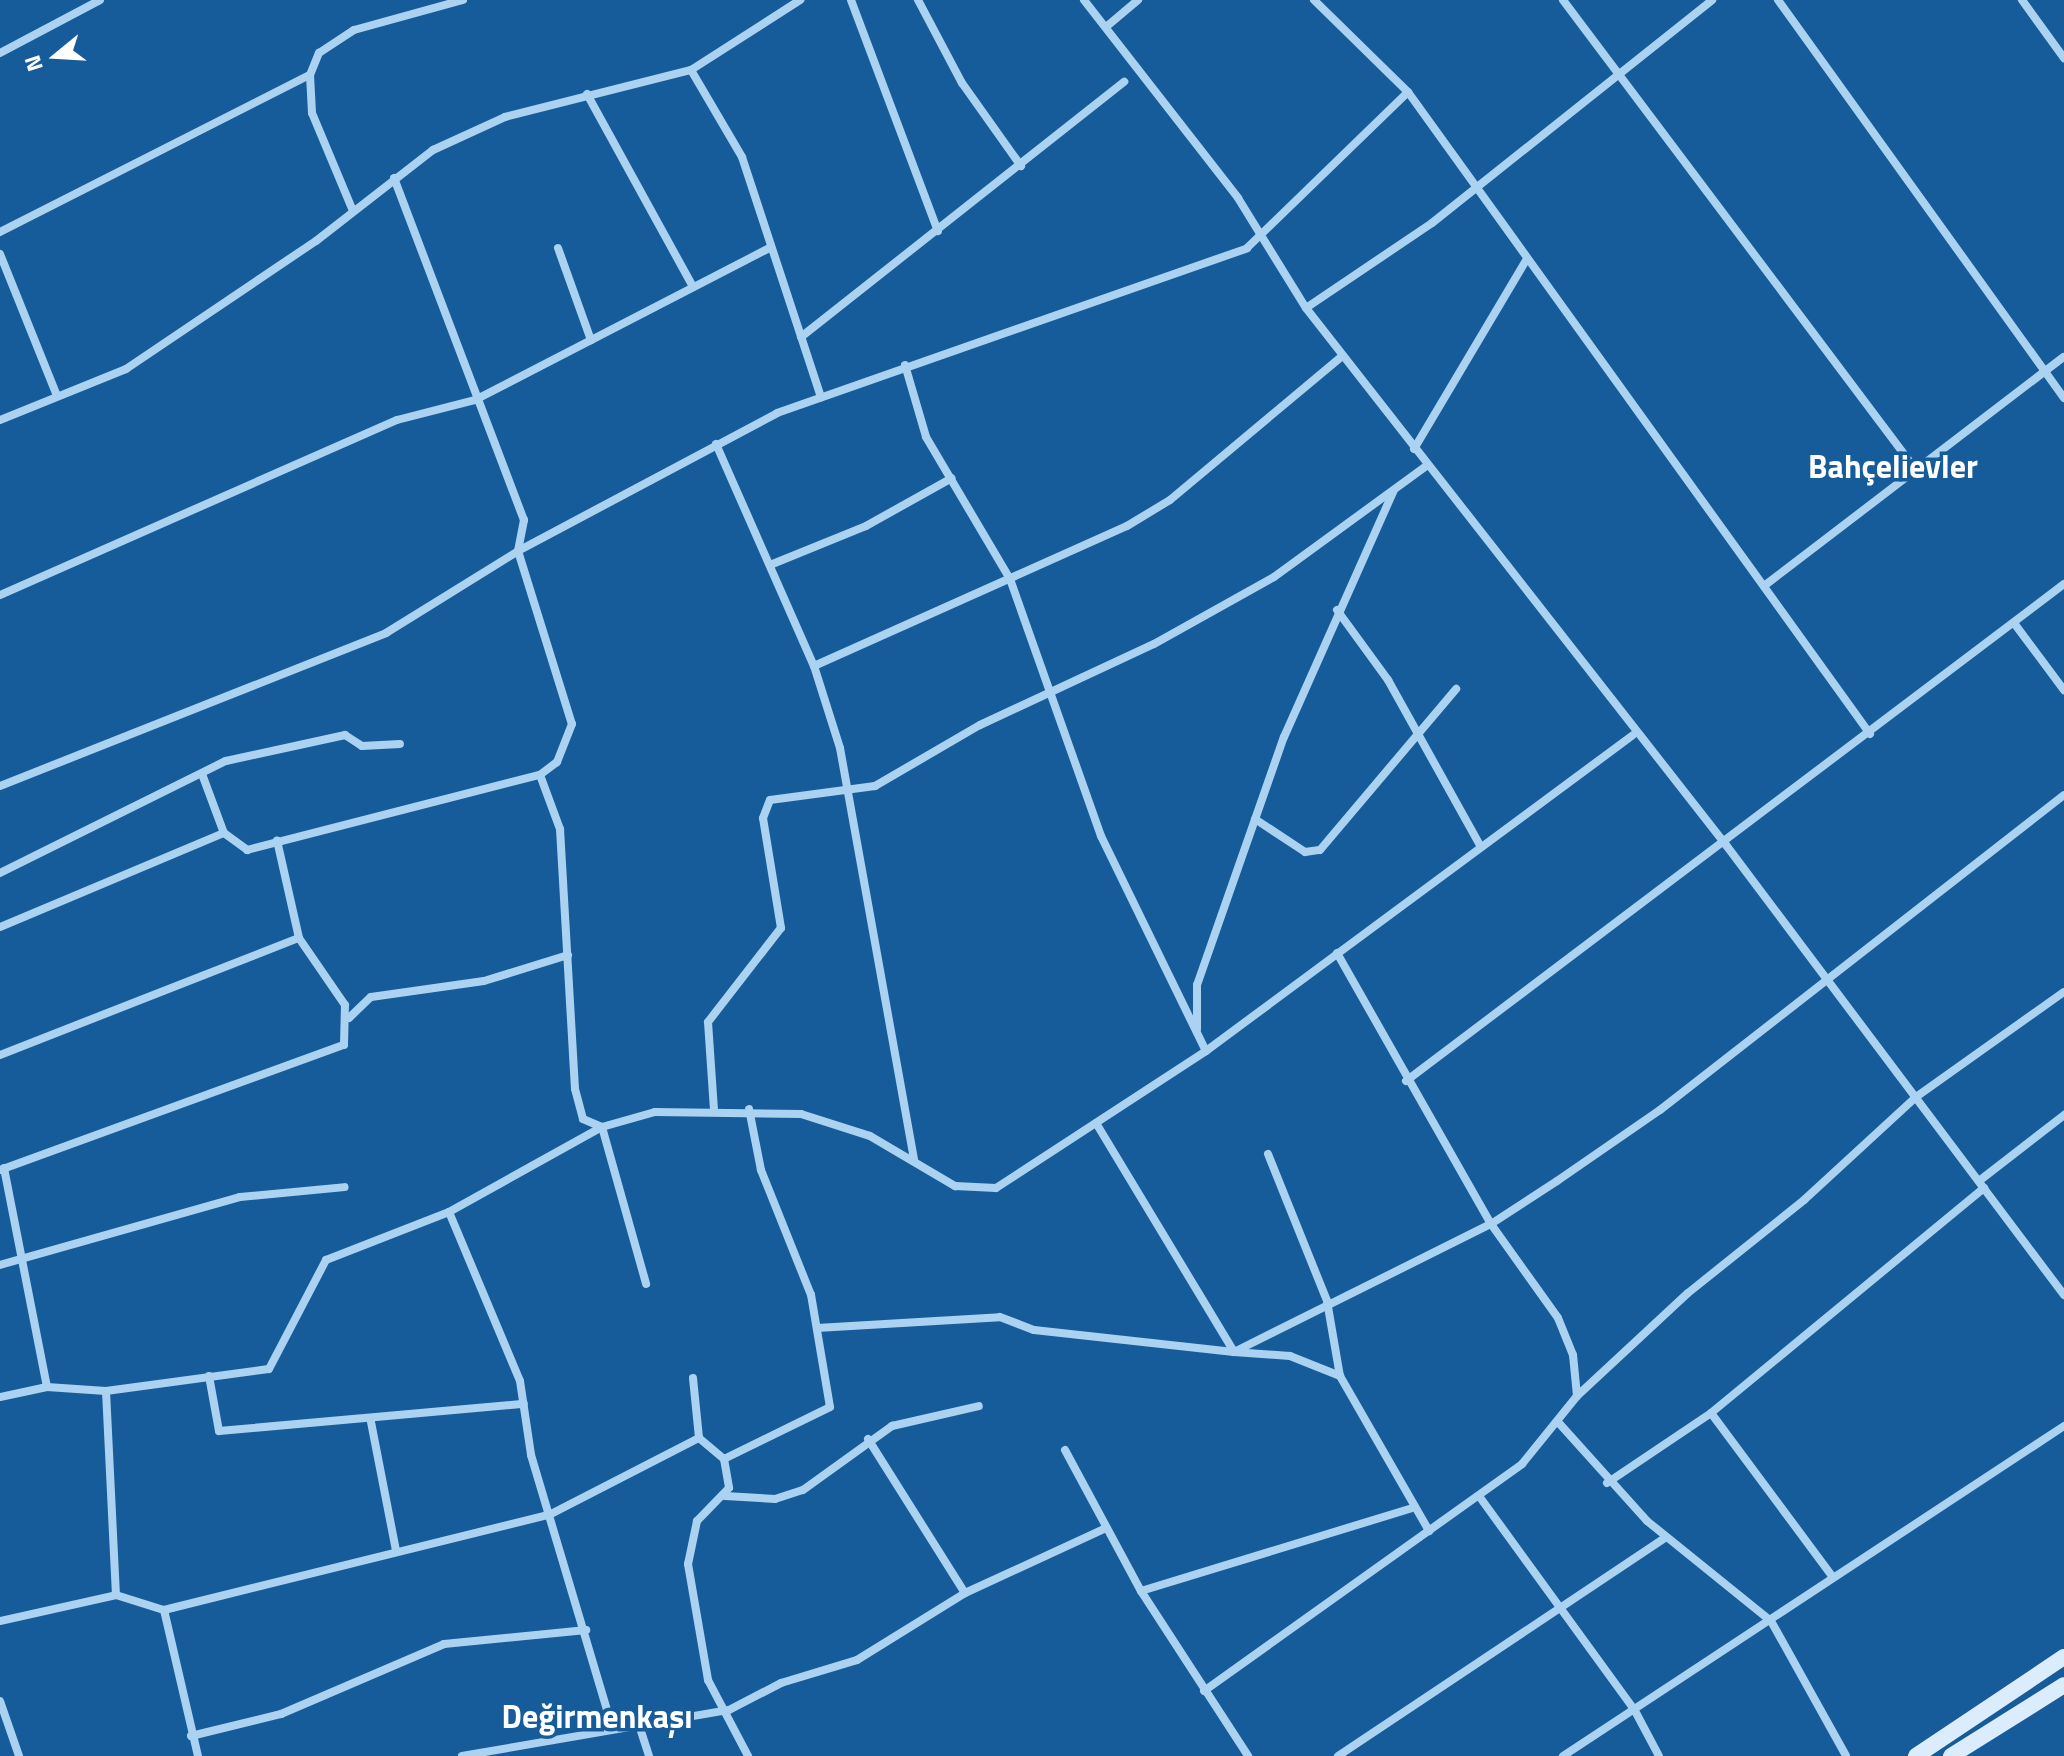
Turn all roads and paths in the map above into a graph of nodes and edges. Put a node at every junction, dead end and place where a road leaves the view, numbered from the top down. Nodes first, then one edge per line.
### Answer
1 (100, 0) edge
2 (463, 0) edge
3 (800, 0) edge
4 (851, 0) edge
5 (918, 0) edge
6 (1084, 0) edge
7 (1138, 0) edge
8 (1314, 0) edge
9 (1563, 0) edge
10 (1712, 0) edge
11 (1778, 0) edge
12 (2022, 0) edge
13 (88, 3) edge
14 (1106, 27) junction
15 (0, 53) edge
16 (2064, 58) edge
17 (691, 70) junction
18 (1620, 71) junction
19 (310, 75) junction
20 (1124, 82) dead end
21 (1408, 92) junction
22 (587, 94) junction
23 (1021, 166) junction
24 (394, 178) junction
25 (1475, 188) junction
26 (353, 211) junction
27 (938, 231) junction
28 (0, 232) edge
29 (1263, 238) junction
30 (558, 248) dead end
31 (768, 249) junction
32 (0, 254) edge
33 (1527, 259) junction
34 (693, 287) junction
35 (1306, 308) junction
36 (801, 337) junction
37 (591, 340) junction
38 (1342, 356) junction
39 (2064, 357) edge
40 (905, 365) junction
41 (2044, 372) junction
42 (57, 396) junction
43 (821, 397) junction
44 (2064, 398) edge
45 (475, 400) junction
46 (0, 420) edge
47 (716, 444) junction
48 (1414, 449) junction
49 (1426, 466) junction
50 (1916, 470) junction
51 (952, 478) junction
52 (1395, 489) junction
53 (518, 551) junction
54 (770, 565) junction
55 (1010, 579) junction
56 (2064, 584) edge
57 (1764, 586) junction
58 (0, 595) edge
59 (1337, 610) junction
60 (2014, 623) junction
61 (814, 666) junction
62 (1456, 689) dead end
63 (2064, 690) edge
64 (1049, 691) junction
65 (1416, 731) junction
66 (1870, 734) junction
67 (1633, 735) junction
68 (400, 744) dead end
69 (202, 774) junction
70 (540, 775) junction
71 (0, 786) edge
72 (846, 789) junction
73 (2064, 795) edge
74 (1255, 819) junction
75 (224, 833) junction
76 (277, 840) junction
77 (1726, 845) junction
78 (1481, 847) junction
79 (0, 873) edge
80 (0, 927) edge
81 (299, 938) junction
82 (1337, 953) junction
83 (568, 955) junction
84 (1829, 980) junction
85 (2064, 992) edge
86 (349, 1018) junction
87 (1197, 1034) junction
88 (1206, 1051) junction
89 (0, 1055) edge
90 (1406, 1081) junction
91 (1916, 1097) junction
92 (749, 1109) junction
93 (714, 1110) junction
94 (2064, 1115) edge
95 (1096, 1123) junction
96 (602, 1127) junction
97 (1268, 1154) dead end
98 (914, 1159) junction
99 (2, 1169) edge
100 (1982, 1184) junction
101 (345, 1187) dead end
102 (449, 1212) junction
103 (1491, 1224) junction
104 (26, 1254) junction
105 (0, 1265) edge
106 (646, 1284) dead end
107 (2064, 1295) edge
108 (1327, 1301) junction
109 (817, 1328) junction
110 (1234, 1352) junction
111 (209, 1376) junction
112 (1340, 1376) junction
113 (693, 1378) dead end
114 (47, 1387) junction
115 (106, 1391) junction
116 (1577, 1396) junction
117 (0, 1397) edge
118 (524, 1404) junction
119 (979, 1406) dead end
120 (1711, 1413) junction
121 (371, 1422) junction
122 (1558, 1422) junction
123 (2064, 1426) edge
124 (699, 1438) junction
125 (868, 1439) junction
126 (1065, 1450) dead end
127 (724, 1459) junction
128 (1607, 1483) junction
129 (725, 1496) junction
130 (1479, 1496) junction
131 (1412, 1508) junction
132 (549, 1515) junction
133 (1106, 1528) junction
134 (1429, 1531) junction
135 (1665, 1538) junction
136 (396, 1551) junction
137 (1833, 1577) junction
138 (1141, 1591) junction
139 (965, 1593) junction
140 (116, 1595) junction
141 (1556, 1604) junction
142 (164, 1610) junction
143 (0, 1621) edge
144 (1771, 1621) junction
145 (586, 1630) junction
146 (2064, 1657) edge
147 (2064, 1685) edge
148 (1204, 1691) junction
149 (0, 1701) edge
150 (1634, 1709) junction
151 (729, 1710) junction
152 (4, 1724) edge
153 (639, 1725) junction
154 (612, 1727) junction
155 (191, 1736) junction
156 (1969, 1750) edge
157 (19, 1756) edge
158 (198, 1756) edge
159 (462, 1756) edge
160 (649, 1756) edge
161 (748, 1756) edge
162 (1248, 1756) edge
163 (1338, 1756) edge
164 (1563, 1756) edge
165 (1659, 1756) edge
166 (1846, 1756) edge
167 (1916, 1756) edge
168 (1951, 1756) edge

1 - 13 street
2 - 19 street
3 - 17 street
4 - 27 street
5 - 23 street
6 - 14 street
7 - 14 street
8 - 21 street
9 - 18 street
10 - 18 street
11 - 41 street
12 - 16 street
13 - 15 street
14 - 29 street
17 - 22 street
17 - 31 street
18 - 25 street
18 - 50 street
19 - 26 street
19 - 28 street
20 - 23 street
21 - 25 street
21 - 29 street
22 - 24 street
22 - 34 street
23 - 27 street
24 - 26 street
24 - 45 street
25 - 33 street
25 - 35 street
26 - 42 street
27 - 36 street
29 - 35 street
29 - 40 street
30 - 37 street
31 - 34 street
31 - 36 street
32 - 42 street
33 - 48 street
33 - 57 street
34 - 37 street
35 - 38 street
36 - 43 street
37 - 45 street
38 - 48 street
38 - 55 street
39 - 41 street
40 - 43 street
40 - 51 street
41 - 44 street
41 - 50 street
42 - 46 street
43 - 47 street
45 - 53 street
45 - 58 street
47 - 53 street
47 - 54 street
48 - 49 street
49 - 52 street
49 - 67 street
50 - 57 street
51 - 54 street
51 - 55 street
52 - 59 street
52 - 64 street
53 - 70 street
53 - 71 street
54 - 61 street
55 - 61 street
55 - 64 street
56 - 60 street
57 - 66 street
59 - 65 street
59 - 74 street
60 - 63 street
60 - 66 street
61 - 72 street
62 - 65 street
64 - 72 street
64 - 87 street
65 - 74 street
65 - 78 street
66 - 77 street
67 - 77 street
67 - 78 street
68 - 69 street
69 - 75 street
69 - 79 street
70 - 76 street
70 - 83 street
72 - 93 street
72 - 98 street
73 - 84 street
74 - 87 street
75 - 76 street
75 - 80 street
76 - 81 street
77 - 84 street
77 - 90 street
78 - 82 street
81 - 86 street
81 - 89 street
82 - 88 street
82 - 90 street
83 - 86 street
83 - 96 street
84 - 91 street
84 - 103 street
85 - 91 street
86 - 99 street
87 - 88 street
88 - 95 street
90 - 103 street
91 - 100 street
91 - 116 street
92 - 93 street
92 - 98 street
92 - 109 street
93 - 96 street
94 - 100 street
95 - 98 street
95 - 110 street
96 - 102 street
96 - 106 street
97 - 108 street
99 - 104 street
100 - 107 street
100 - 120 street
101 - 104 street
102 - 111 street
102 - 118 street
103 - 108 street
103 - 116 street
104 - 105 street
104 - 114 street
108 - 110 street
108 - 112 street
109 - 110 street
109 - 127 street
110 - 112 street
111 - 115 street
111 - 121 street
112 - 131 street
113 - 124 street
114 - 115 street
114 - 117 street
115 - 140 street
116 - 122 street
118 - 121 street
118 - 132 street
119 - 125 street
120 - 128 street
120 - 137 street
121 - 136 street
122 - 128 street
122 - 130 street
123 - 137 street
124 - 127 street
124 - 132 street
125 - 129 street
125 - 139 street
126 - 133 street
127 - 129 street
128 - 135 street
129 - 151 street
130 - 134 street
130 - 141 street
131 - 134 street
131 - 138 street
132 - 136 street
132 - 145 street
133 - 138 street
133 - 139 street
134 - 148 street
135 - 141 street
135 - 144 street
136 - 142 street
137 - 144 street
138 - 148 street
139 - 151 street
140 - 142 street
140 - 143 street
141 - 150 street
141 - 163 street
142 - 155 street
144 - 150 street
144 - 166 street
145 - 154 street
145 - 155 street
146 - 167 main road
147 - 156 main road
148 - 162 street
149 - 152 street
150 - 164 street
150 - 165 street
151 - 153 street
151 - 161 street
152 - 157 street
153 - 154 street
153 - 160 street
154 - 159 street
155 - 158 street
156 - 168 main road

